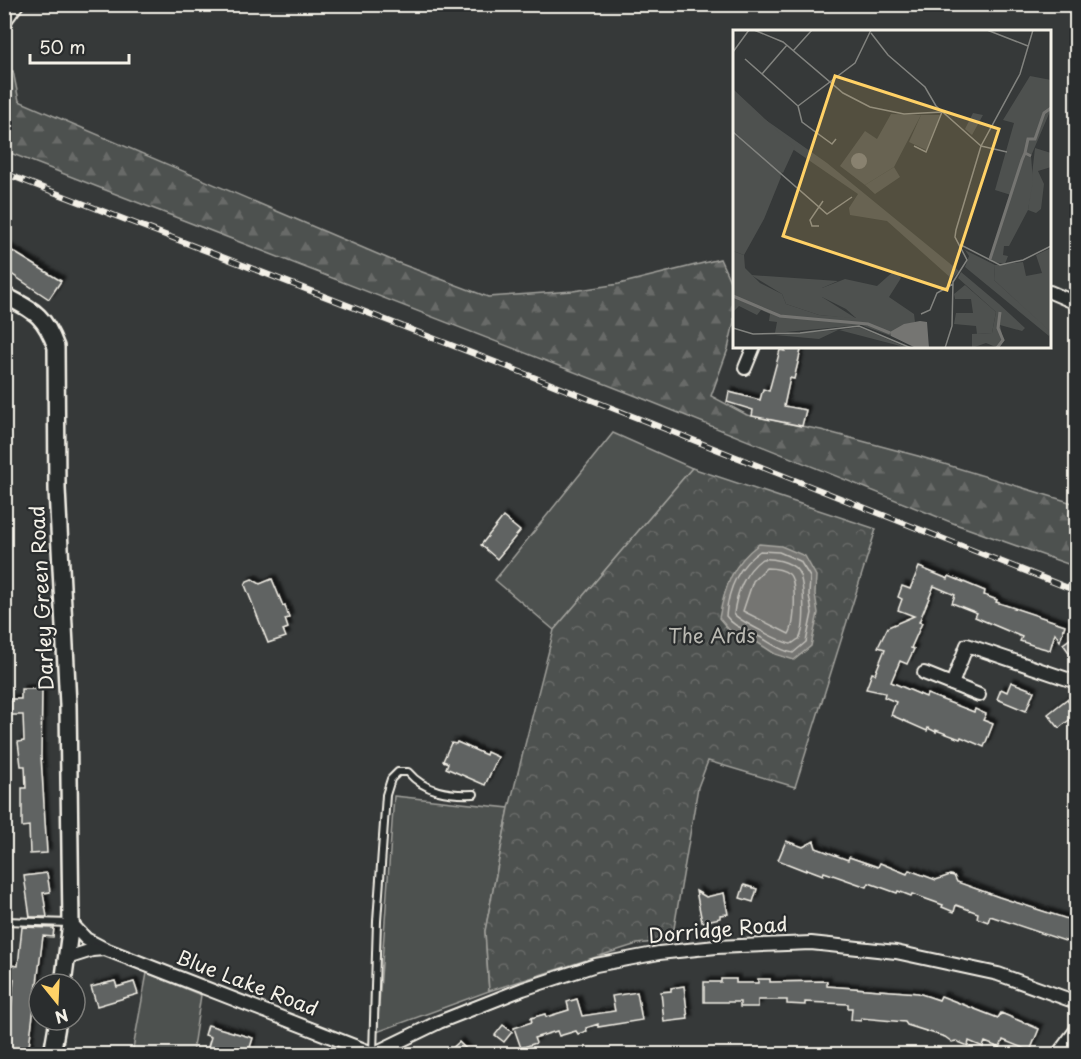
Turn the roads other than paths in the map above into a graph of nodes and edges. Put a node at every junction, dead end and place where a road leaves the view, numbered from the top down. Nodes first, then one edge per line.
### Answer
1 (21, 4) edge
2 (4, 27) edge
3 (1051, 292) edge
4 (4, 295) edge
5 (1077, 303) edge
6 (753, 348) edge
7 (745, 368) dead end
8 (924, 673) dead end
9 (1077, 682) edge
10 (952, 684) junction
11 (979, 695) dead end
12 (474, 794) dead end
13 (4, 921) edge
14 (71, 923) junction
15 (105, 949) junction
16 (67, 958) junction
17 (65, 972) edge
18 (1077, 1002) edge
19 (1077, 1030) edge
20 (56, 1032) edge
21 (52, 1054) edge
22 (374, 1054) edge
23 (1058, 1054) edge

1 - 2 lane
3 - 5 street
4 - 14 street, Darley Green Road
6 - 7 street
8 - 10 street
9 - 10 street
10 - 11 street
12 - 22 lane
13 - 14 lane
14 - 15 street, Blue Lake Road
14 - 16 street, Darley Green Road
15 - 16 street
15 - 22 street, Blue Lake Road
16 - 17 street, Darley Green Road
18 - 22 street, Dorridge Road
19 - 23 street
20 - 21 street

